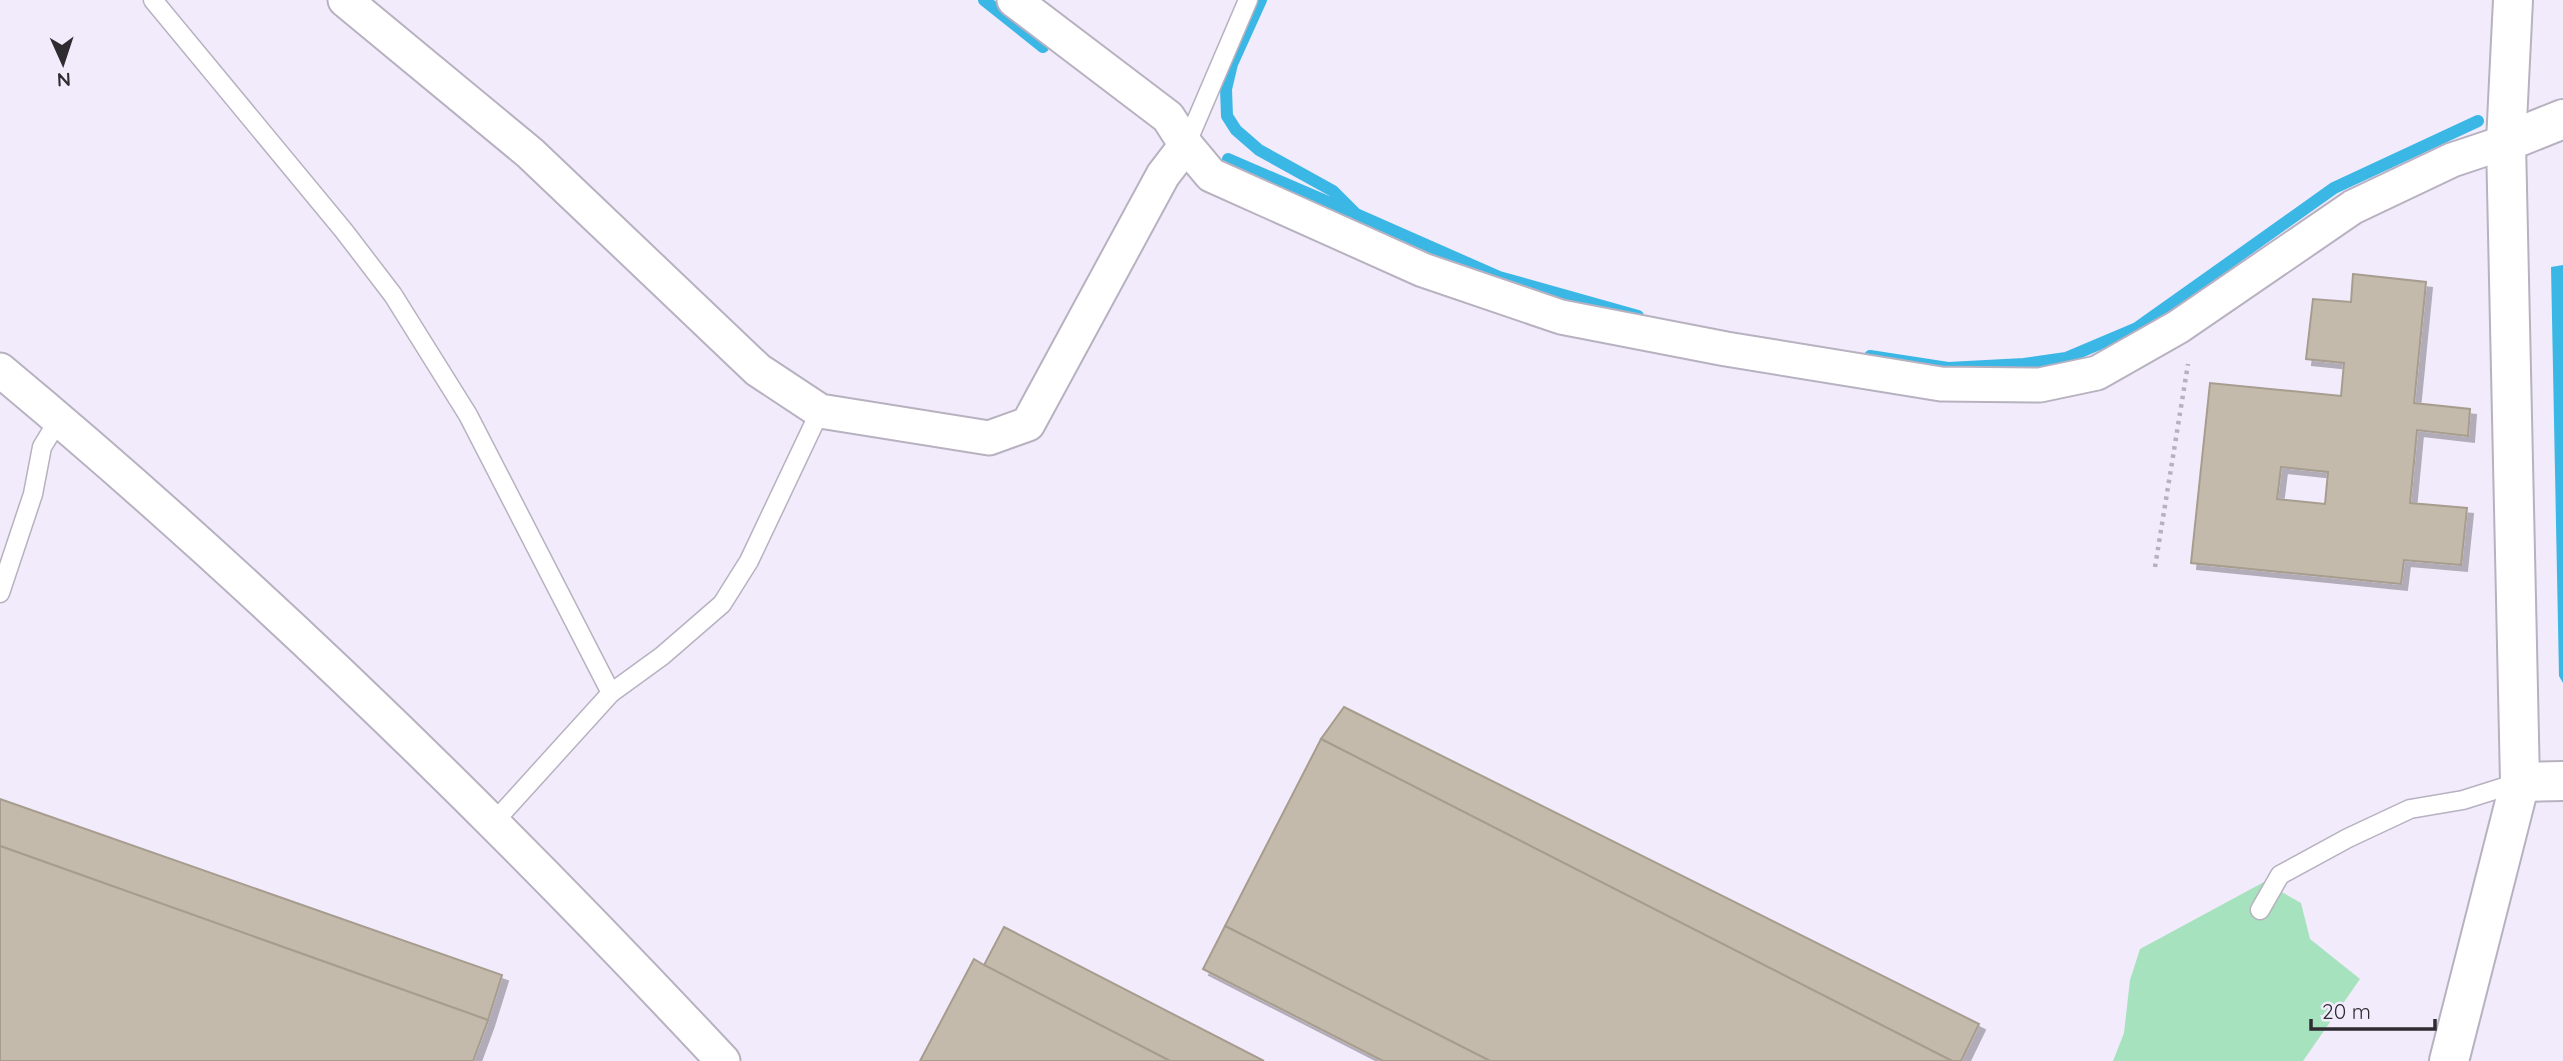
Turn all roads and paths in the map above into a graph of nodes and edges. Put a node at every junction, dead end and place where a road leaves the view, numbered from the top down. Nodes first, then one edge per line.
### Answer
1 (153, 0) edge
2 (345, 0) edge
3 (1014, 0) edge
4 (1248, 0) edge
5 (2513, 0) edge
6 (2563, 119) edge
7 (2506, 142) junction
8 (1186, 145) junction
9 (2178, 327) junction
10 (0, 370) edge
11 (820, 411) junction
12 (59, 419) junction
13 (2155, 567) dead end
14 (0, 593) edge
15 (611, 693) junction
16 (2563, 781) edge
17 (2520, 782) junction
18 (494, 822) junction
19 (2260, 910) dead end
20 (723, 1061) edge
21 (2449, 1061) edge

1 - 15 lane
2 - 11 street
3 - 8 street
4 - 8 lane
5 - 7 street
6 - 7 street
7 - 9 street
7 - 17 street
8 - 9 street
8 - 11 street
9 - 13 path
10 - 12 street
11 - 15 lane
12 - 14 lane
12 - 18 street
15 - 18 lane
16 - 17 street
17 - 19 lane
17 - 21 street
18 - 20 street

